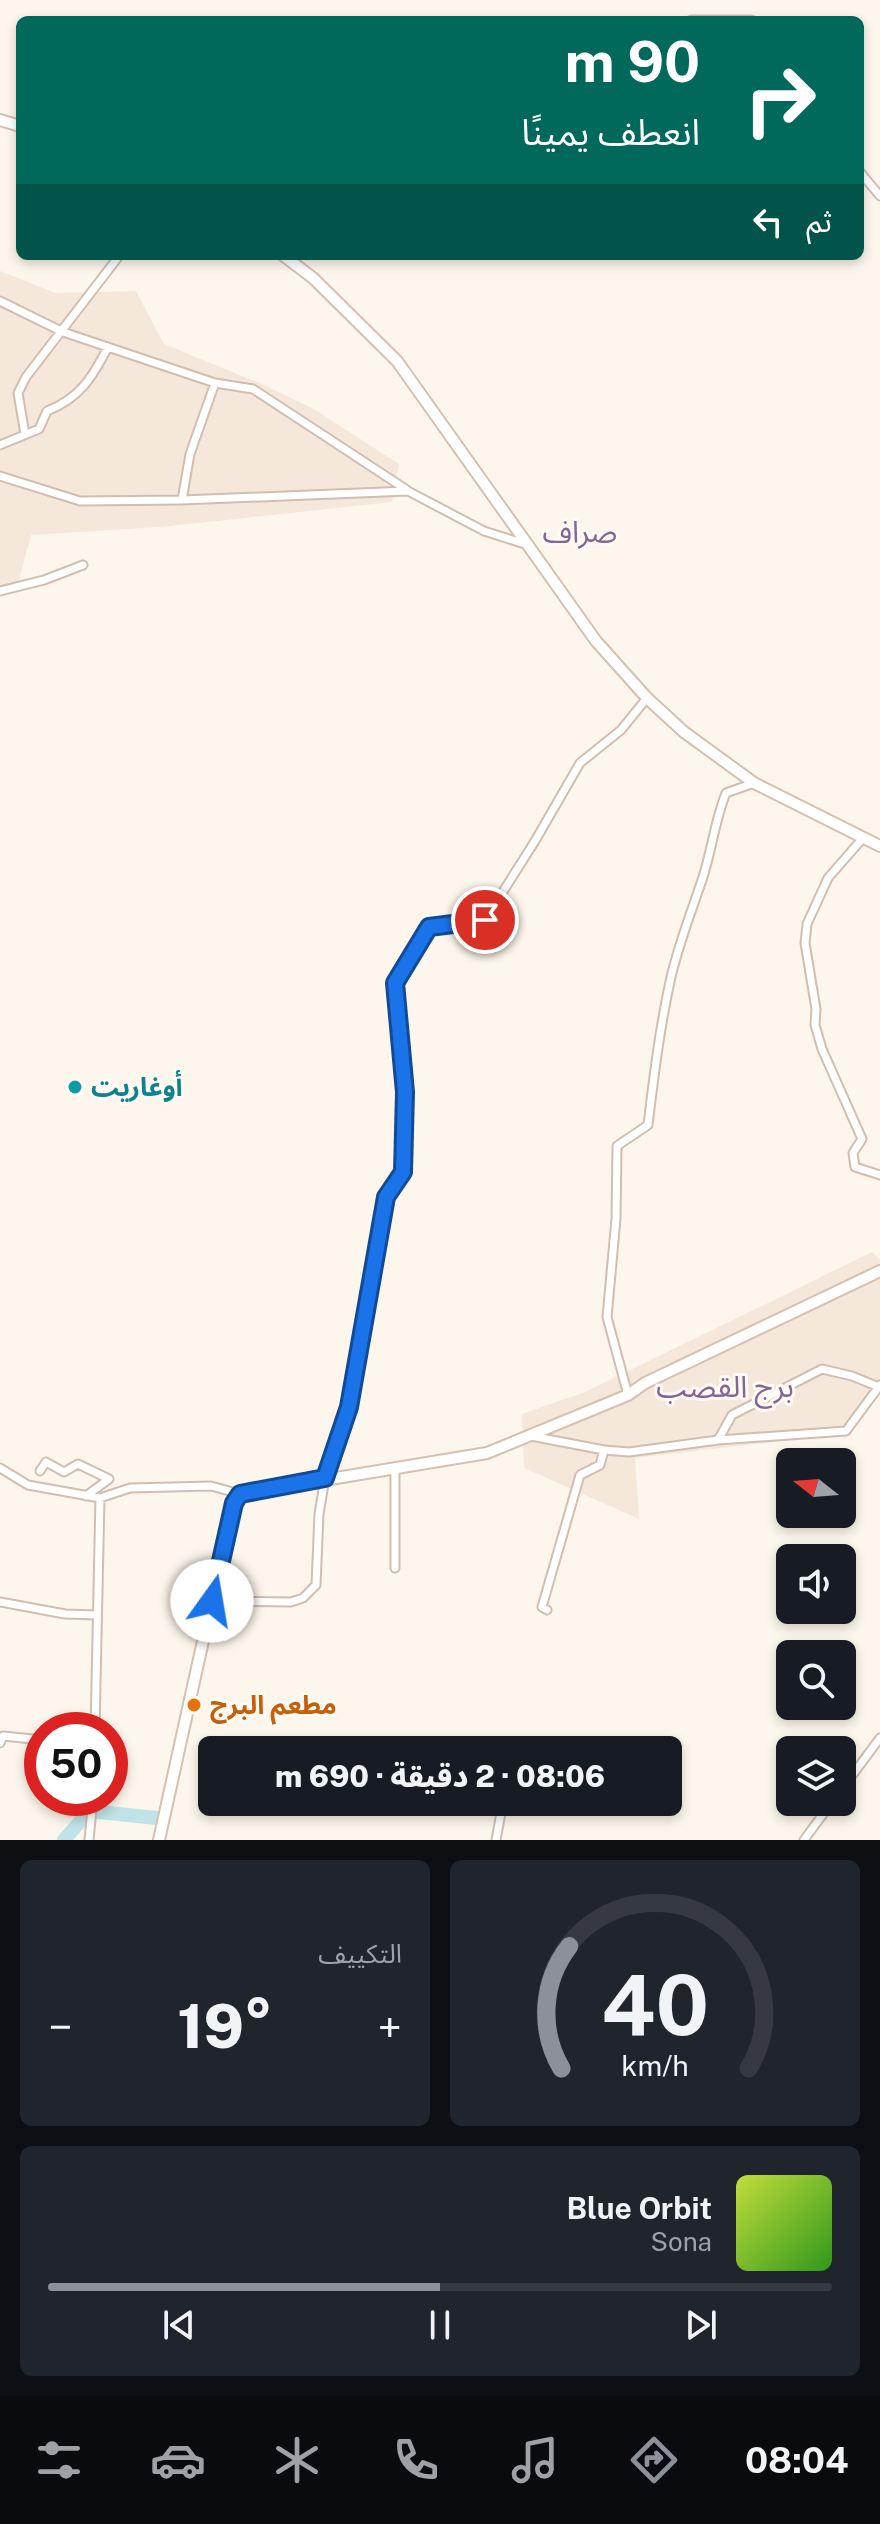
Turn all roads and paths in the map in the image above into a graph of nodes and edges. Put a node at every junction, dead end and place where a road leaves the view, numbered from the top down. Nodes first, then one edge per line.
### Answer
1 (864, 177) edge
2 (880, 196) edge
3 (116, 260) edge
4 (289, 260) edge
5 (0, 301) edge
6 (63, 332) junction
7 (108, 347) junction
8 (215, 383) junction
9 (25, 434) junction
10 (0, 445) edge
11 (0, 476) edge
12 (408, 491) junction
13 (182, 500) junction
14 (530, 546) junction
15 (83, 565) dead end
16 (0, 591) edge
17 (647, 698) junction
18 (754, 783) junction
19 (863, 838) junction
20 (879, 844) edge
21 (880, 1175) edge
22 (880, 1271) edge
23 (880, 1386) edge
24 (628, 1395) junction
25 (530, 1436) junction
26 (718, 1440) junction
27 (604, 1450) junction
28 (395, 1467) junction
29 (0, 1468) edge
30 (40, 1471) dead end
31 (325, 1478) junction
32 (240, 1494) junction
33 (86, 1496) junction
34 (100, 1498) junction
35 (395, 1568) dead end
36 (212, 1601) junction
37 (0, 1602) edge
38 (547, 1610) dead end
39 (97, 1615) junction
40 (95, 1712) edge
41 (24, 1738) edge
42 (880, 1738) edge
43 (0, 1743) edge
44 (856, 1770) edge
45 (91, 1816) edge
46 (500, 1816) edge
47 (822, 1816) edge
48 (89, 1840) edge
49 (159, 1840) edge
50 (496, 1840) edge
51 (804, 1840) edge

1 - 2 street
3 - 6 street
4 - 14 main road
5 - 6 street
6 - 7 street
6 - 9 street
7 - 8 street
7 - 9 street
8 - 12 street
8 - 13 street
9 - 10 street
11 - 13 street
12 - 13 street
12 - 14 street
14 - 17 main road
15 - 16 street
17 - 18 main road
17 - 31 street
18 - 19 main road
18 - 24 street
19 - 20 main road
19 - 21 street
22 - 24 main road
23 - 26 street
23 - 26 street
24 - 25 main road
25 - 27 street
25 - 28 main road
26 - 27 street
27 - 38 street
28 - 31 main road
28 - 35 street
29 - 33 street
30 - 33 street
31 - 32 main road
31 - 36 street
32 - 34 street
32 - 36 main road
33 - 34 street
34 - 39 street
36 - 49 main road
37 - 39 street
39 - 40 street
41 - 43 street
42 - 44 street
45 - 48 street
46 - 50 street
47 - 51 street

